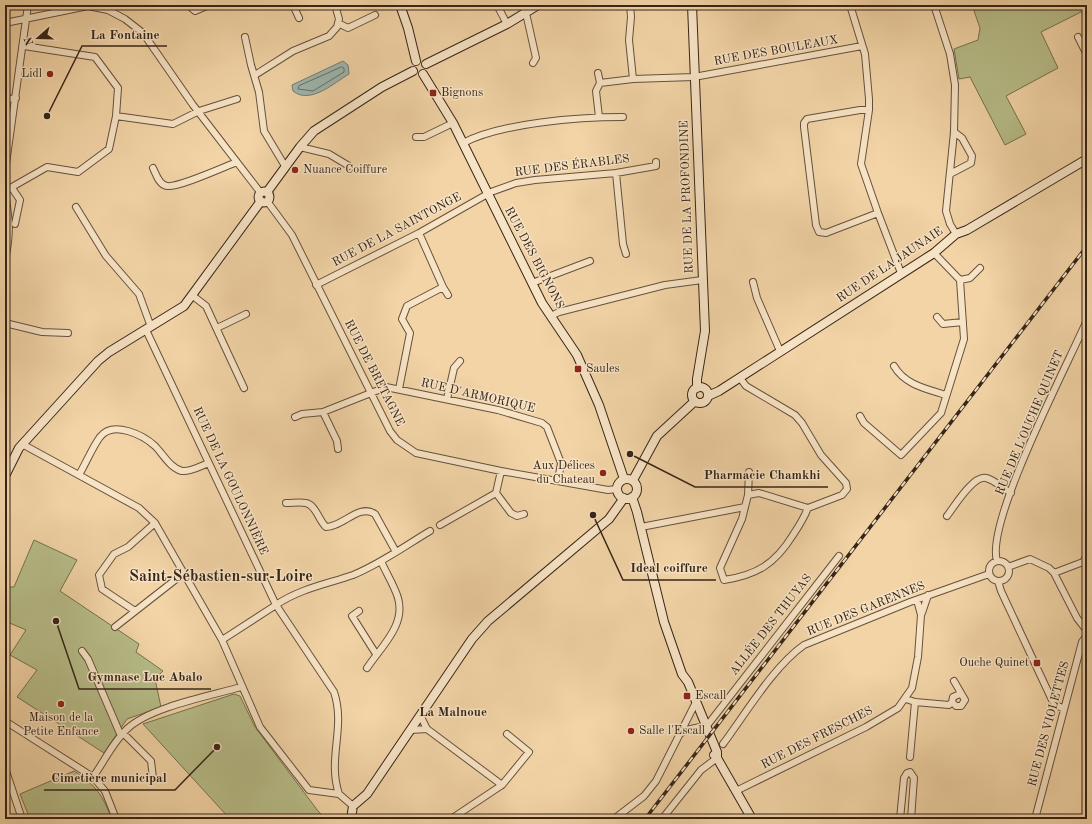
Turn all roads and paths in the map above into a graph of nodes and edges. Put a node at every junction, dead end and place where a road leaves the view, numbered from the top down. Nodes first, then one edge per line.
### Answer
1 (28, 5) edge
2 (188, 5) edge
3 (209, 5) edge
4 (293, 5) edge
5 (335, 5) edge
6 (400, 5) edge
7 (497, 5) edge
8 (538, 5) edge
9 (630, 5) edge
10 (692, 5) edge
11 (730, 5) edge
12 (741, 5) edge
13 (850, 5) edge
14 (934, 5) edge
15 (526, 13) junction
16 (375, 15) dead end
17 (299, 18) dead end
18 (27, 19) junction
19 (5, 23) edge
20 (338, 23) junction
21 (506, 24) junction
22 (245, 37) dead end
23 (1078, 38) dead end
24 (24, 46) junction
25 (862, 46) junction
26 (1087, 56) edge
27 (416, 61) junction
28 (533, 63) dead end
29 (426, 64) junction
30 (413, 71) junction
31 (423, 74) junction
32 (598, 74) dead end
33 (254, 75) junction
34 (694, 77) junction
35 (633, 79) junction
36 (600, 83) junction
37 (5, 98) edge
38 (16, 98) junction
39 (237, 99) dead end
40 (869, 110) junction
41 (199, 111) junction
42 (116, 116) junction
43 (599, 117) junction
44 (623, 117) dead end
45 (453, 123) junction
46 (954, 132) junction
47 (416, 137) dead end
48 (463, 143) junction
49 (300, 147) junction
50 (1087, 159) edge
51 (237, 162) junction
52 (656, 162) dead end
53 (286, 166) junction
54 (348, 166) dead end
55 (153, 168) dead end
56 (5, 171) edge
57 (616, 173) junction
58 (950, 174) junction
59 (12, 188) junction
60 (5, 191) edge
61 (488, 193) junction
62 (264, 197) junction
63 (76, 207) dead end
64 (878, 213) junction
65 (15, 224) dead end
66 (419, 233) junction
67 (956, 234) junction
68 (934, 253) junction
69 (626, 254) dead end
70 (5, 260) edge
71 (590, 261) dead end
72 (980, 268) dead end
73 (901, 273) junction
74 (702, 280) junction
75 (960, 280) junction
76 (753, 282) dead end
77 (532, 283) junction
78 (316, 285) junction
79 (443, 287) junction
80 (448, 295) dead end
81 (193, 296) junction
82 (246, 314) dead end
83 (551, 316) junction
84 (937, 317) dead end
85 (1087, 320) edge
86 (963, 322) junction
87 (5, 323) edge
88 (148, 328) junction
89 (217, 328) junction
90 (68, 333) dead end
91 (780, 352) junction
92 (460, 361) dead end
93 (894, 366) dead end
94 (740, 378) junction
95 (244, 388) dead end
96 (698, 388) junction
97 (399, 389) junction
98 (371, 392) junction
99 (946, 395) junction
100 (708, 396) junction
101 (448, 399) junction
102 (695, 401) junction
103 (323, 412) junction
104 (860, 416) dead end
105 (295, 417) dead end
106 (22, 444) junction
107 (338, 449) dead end
108 (208, 463) junction
109 (501, 472) junction
110 (748, 472) dead end
111 (79, 475) junction
112 (5, 476) edge
113 (628, 480) junction
114 (558, 481) junction
115 (618, 488) junction
116 (496, 493) junction
117 (1011, 493) junction
118 (748, 495) junction
119 (628, 498) junction
120 (286, 503) dead end
121 (745, 507) junction
122 (808, 508) junction
123 (524, 514) dead end
124 (947, 516) dead end
125 (155, 524) junction
126 (440, 525) dead end
127 (641, 527) junction
128 (430, 531) dead end
129 (396, 552) junction
130 (1087, 555) edge
131 (839, 556) dead end
132 (381, 561) junction
133 (997, 561) junction
134 (1008, 567) junction
135 (184, 573) junction
136 (1054, 573) junction
137 (989, 574) junction
138 (998, 581) junction
139 (928, 596) junction
140 (917, 600) junction
141 (276, 605) junction
142 (135, 611) junction
143 (359, 611) dead end
144 (921, 615) junction
145 (115, 627) dead end
146 (1087, 631) edge
147 (1087, 635) edge
148 (222, 640) junction
149 (82, 651) dead end
150 (376, 654) junction
151 (367, 668) dead end
152 (954, 681) dead end
153 (241, 687) junction
154 (960, 694) junction
155 (906, 699) junction
156 (915, 702) junction
157 (952, 702) junction
158 (694, 705) junction
159 (1064, 709) junction
160 (420, 715) junction
161 (5, 721) edge
162 (704, 728) junction
163 (427, 729) junction
164 (411, 730) junction
165 (122, 734) junction
166 (507, 734) dead end
167 (679, 735) junction
168 (723, 744) dead end
169 (910, 757) dead end
170 (717, 758) junction
171 (5, 768) edge
172 (94, 777) junction
173 (153, 778) dead end
174 (502, 785) junction
175 (736, 791) junction
176 (338, 794) junction
177 (353, 806) junction
178 (22, 819) edge
179 (116, 819) edge
180 (351, 819) edge
181 (451, 819) edge
182 (614, 819) edge
183 (662, 819) edge
184 (752, 819) edge
185 (900, 819) edge
186 (911, 819) edge
187 (1035, 819) edge

1 - 18 street
2 - 3 street
4 - 17 street
5 - 20 street
6 - 27 street
7 - 21 street
8 - 15 street
9 - 35 street
10 - 34 street, RUE DE LA PROFONDINE
11 - 12 street
13 - 25 street
14 - 46 street
15 - 21 street
15 - 28 street
16 - 20 street
18 - 19 street, RUE DE BRETAGNE
18 - 24 street
18 - 41 street, RUE DE BRETAGNE
20 - 33 street
21 - 29 street
22 - 33 street
23 - 26 street
24 - 38 street
24 - 42 street
25 - 34 street, RUE DES BOULEAUX
25 - 40 street
27 - 29 street
27 - 30 street
29 - 31 street
30 - 31 street
30 - 49 street
31 - 45 street, RUE DES BIGNONS
32 - 36 street
33 - 53 street
34 - 35 street, RUE DES BOULEAUX
34 - 74 street, RUE DE LA PROFONDINE
35 - 36 street, RUE DES BOULEAUX
36 - 43 street
37 - 38 street
38 - 56 street
39 - 41 street
40 - 64 street
40 - 64 street
41 - 42 street
41 - 51 street, RUE DE BRETAGNE
42 - 59 street
43 - 44 street
43 - 48 street
45 - 47 street
45 - 48 street, RUE DES BIGNONS
46 - 58 street
46 - 58 street
48 - 61 street, RUE DES BIGNONS
49 - 53 street
49 - 54 street
50 - 67 street, RUE DE LA JAUNAIE
51 - 55 street
51 - 62 street, RUE DE BRETAGNE
52 - 57 street, RUE DES ÉRABLES
53 - 62 street
57 - 61 street, RUE DES ÉRABLES
57 - 69 street
58 - 67 street
59 - 60 street
59 - 65 street
60 - 70 street
61 - 66 street, RUE DE LA SAINTONGE
61 - 77 street, RUE DES BIGNONS
62 - 78 street, RUE DE BRETAGNE
62 - 81 street
63 - 88 street, RUE DE LA GOULONNIÈRE
64 - 73 street
66 - 78 street, RUE DE LA SAINTONGE
66 - 79 street
67 - 68 street, RUE DE LA JAUNAIE
68 - 73 street, RUE DE LA JAUNAIE
68 - 75 street
71 - 77 street
72 - 75 street
73 - 91 street, RUE DE LA JAUNAIE
74 - 83 street
74 - 96 street, RUE DE LA PROFONDINE
75 - 86 street
76 - 91 street
77 - 83 street, RUE DES BIGNONS
78 - 98 street, RUE DE BRETAGNE
79 - 80 street
79 - 97 street
81 - 88 street
81 - 89 street
82 - 89 street
83 - 113 street, RUE DES BIGNONS
84 - 86 street
85 - 117 street, RUE DE L'OUCHE QUINET
86 - 99 street
87 - 90 street
88 - 106 street
88 - 108 street, RUE DE LA GOULONNIÈRE
89 - 95 street
91 - 94 street, RUE DE LA JAUNAIE
92 - 101 street
93 - 99 street
94 - 100 street, RUE DE LA JAUNAIE
94 - 122 street
96 - 100 street
96 - 102 street
97 - 98 street, RUE D'ARMORIQUE
97 - 101 street, RUE D'ARMORIQUE
98 - 103 street, RUE D'ARMORIQUE
98 - 109 street, RUE DE BRETAGNE
99 - 104 street
100 - 102 street
101 - 114 street, RUE D'ARMORIQUE
102 - 113 street
103 - 105 street, RUE D'ARMORIQUE
103 - 107 street
106 - 111 street
106 - 112 street
108 - 111 street
108 - 141 street, RUE DE LA GOULONNIÈRE
109 - 114 street, RUE DE BRETAGNE
109 - 116 street
110 - 118 street
111 - 125 street
113 - 115 street
113 - 119 street
114 - 115 street, RUE DE BRETAGNE
115 - 119 street
116 - 123 street
116 - 126 street
117 - 124 street
117 - 133 street, RUE DE L'OUCHE QUINET
118 - 121 street
118 - 122 street
119 - 127 street
119 - 160 street
120 - 129 street
121 - 122 street
121 - 127 street
125 - 135 street
125 - 142 street
127 - 158 street
128 - 129 street
129 - 132 street
130 - 136 street
131 - 162 street, ALLÉE DES THUYAS
132 - 141 street
132 - 150 street
133 - 134 street
133 - 137 street
134 - 136 street
134 - 138 street
135 - 142 street
135 - 148 street
136 - 146 street
137 - 138 street
137 - 139 street, RUE DES GARENNES
138 - 159 street
139 - 140 street, RUE DES GARENNES
139 - 144 street, RUE DES FRESCHES
140 - 144 street, RUE DES FRESCHES
140 - 168 street, RUE DES GARENNES
141 - 148 street
141 - 176 street, RUE DE LA GOULONNIÈRE
142 - 145 street
143 - 150 street
144 - 155 street, RUE DES FRESCHES
147 - 159 street, RUE DES VIOLETTES
148 - 153 street
149 - 165 street
150 - 151 street
152 - 154 street
153 - 165 street
153 - 176 street
154 - 157 street
154 - 157 street
155 - 156 street
155 - 175 street, RUE DES FRESCHES
156 - 157 street
156 - 169 street
158 - 162 street
158 - 167 street
159 - 187 street, RUE DES VIOLETTES
160 - 163 street
160 - 164 street
161 - 172 street
162 - 167 street
162 - 170 street
162 - 170 street
163 - 164 street
163 - 174 street
164 - 177 street
165 - 172 street
165 - 173 street
166 - 174 street
167 - 182 street
170 - 175 street
170 - 183 street
171 - 178 street
172 - 179 street
174 - 181 street
175 - 184 street
176 - 177 street
177 - 180 street
185 - 186 street

